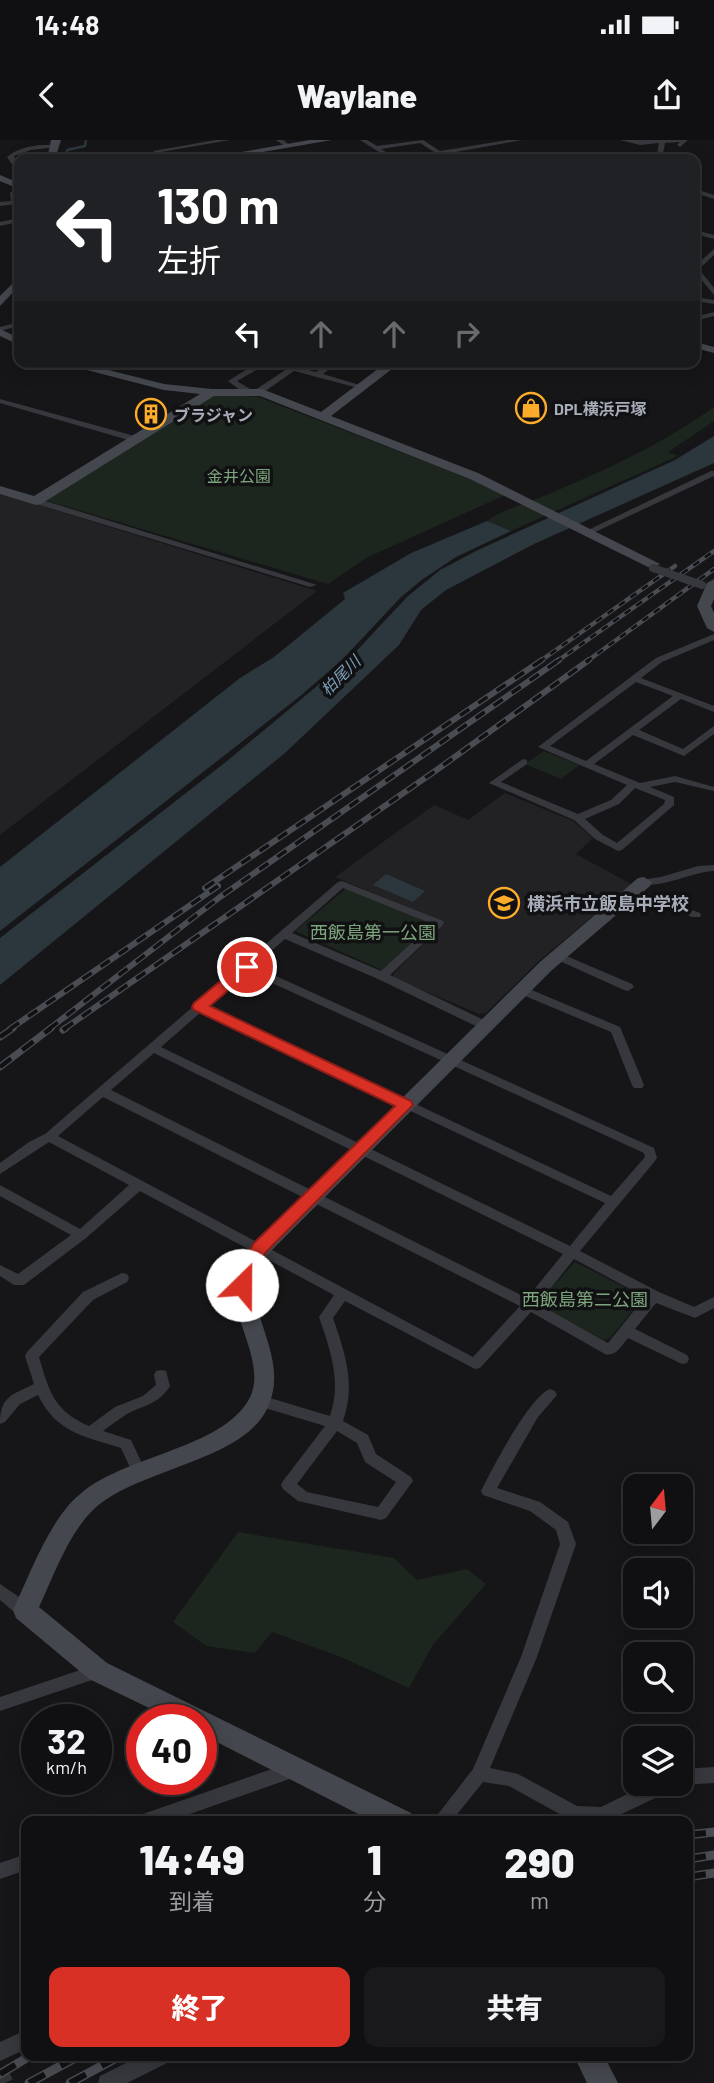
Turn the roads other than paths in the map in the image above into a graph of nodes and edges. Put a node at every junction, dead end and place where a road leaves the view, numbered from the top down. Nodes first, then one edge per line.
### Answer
1 (25, 140) edge
2 (227, 140) edge
3 (327, 140) edge
4 (363, 140) edge
5 (423, 140) edge
6 (519, 140) edge
7 (624, 140) edge
8 (662, 141) edge
9 (55, 143) edge
10 (283, 143) edge
11 (680, 145) dead end
12 (375, 148) junction
13 (26, 150) junction
14 (15, 154) edge
15 (160, 154) edge
16 (231, 154) edge
17 (385, 154) edge
18 (0, 155) edge
19 (12, 155) joint
20 (14, 169) edge
21 (714, 251) edge
22 (700, 264) edge
23 (700, 277) edge
24 (14, 286) edge
25 (714, 293) edge
26 (0, 303) edge
27 (87, 368) edge
28 (256, 368) edge
29 (290, 368) edge
30 (301, 368) edge
31 (327, 368) edge
32 (387, 368) edge
33 (297, 370) junction
34 (317, 375) junction
35 (362, 387) junction
36 (253, 391) junction
37 (212, 392) junction
38 (0, 401) edge
39 (322, 417) junction
40 (135, 439) junction
41 (714, 473) edge
42 (0, 490) edge
43 (36, 501) junction
44 (586, 531) junction
45 (653, 566) joint
46 (708, 584) edge
47 (313, 585) dead end
48 (714, 628) edge
49 (714, 636) edge
50 (634, 678) junction
51 (679, 696) junction
52 (714, 709) edge
53 (714, 729) edge
54 (632, 731) junction
55 (523, 762) dead end
56 (587, 765) junction
57 (636, 785) junction
58 (711, 789) dead end
59 (578, 818) junction
60 (714, 868) edge
61 (639, 886) junction
62 (696, 915) dead end
63 (286, 935) junction
64 (557, 956) junction
65 (247, 967) junction
66 (382, 976) junction
67 (628, 986) dead end
68 (522, 989) junction
69 (200, 1007) junction
70 (486, 1026) junction
71 (154, 1048) junction
72 (453, 1058) junction
73 (640, 1077) dead end
74 (102, 1091) junction
75 (405, 1105) junction
76 (49, 1137) junction
77 (360, 1150) junction
78 (0, 1170) edge
79 (138, 1185) junction
80 (0, 1190) edge
81 (312, 1196) junction
82 (613, 1202) junction
83 (81, 1235) junction
84 (260, 1248) junction
85 (571, 1252) junction
86 (0, 1270) edge
87 (122, 1278) dead end
88 (342, 1295) junction
89 (654, 1296) junction
90 (714, 1302) edge
91 (529, 1305) junction
92 (626, 1331) junction
93 (682, 1359) dead end
94 (161, 1375) dead end
95 (41, 1387) junction
96 (550, 1395) dead end
97 (260, 1401) junction
98 (0, 1418) edge
99 (335, 1423) junction
100 (91, 1432) junction
101 (139, 1472) junction
102 (0, 1591) edge
103 (25, 1610) junction
104 (98, 1671) junction
105 (0, 1704) edge
106 (167, 1704) edge
107 (217, 1728) edge
108 (299, 1768) junction
109 (479, 1774) junction
110 (714, 1775) edge
111 (693, 1776) edge
112 (641, 1796) edge
113 (160, 1816) edge
114 (391, 1816) edge
115 (445, 1816) edge
116 (21, 1864) edge
117 (0, 1871) edge
118 (21, 2042) edge
119 (0, 2052) edge
120 (150, 2061) edge
121 (591, 2061) edge
122 (107, 2083) edge
123 (603, 2083) edge

1 - 13 street
2 - 15 street
3 - 10 street
4 - 12 street
5 - 6 street
5 - 12 street
7 - 8 street
8 - 11 street
9 - 13 street
10 - 16 street
12 - 17 street
13 - 14 street
18 - 19 street
19 - 20 street
21 - 22 street
23 - 25 street
24 - 26 street
27 - 37 street
28 - 36 street
29 - 33 street
30 - 33 street
31 - 34 street
32 - 35 street
33 - 34 street
33 - 36 street
34 - 35 street
35 - 39 street
36 - 37 street
36 - 39 street
37 - 40 street
38 - 40 street
39 - 44 street
40 - 43 street
41 - 44 street
42 - 43 street
43 - 47 street
44 - 45 street
45 - 46 street, bridge
46 - 48 street
49 - 50 street
50 - 51 street
50 - 56 street
51 - 52 street
51 - 54 street
53 - 54 street
54 - 56 street
55 - 59 street
56 - 57 street
57 - 58 street
57 - 59 street
57 - 59 street
60 - 61 street
61 - 62 street
61 - 64 street
63 - 65 street
63 - 66 street
63 - 66 street
64 - 67 street
64 - 68 street
65 - 69 street
65 - 72 street
66 - 70 street
68 - 70 street
68 - 73 street
69 - 71 street
69 - 75 street
70 - 72 street
71 - 74 street
71 - 77 street
72 - 75 street
72 - 82 street
74 - 76 street
74 - 81 street
75 - 77 street
75 - 82 street
76 - 78 street
76 - 79 street
77 - 81 street
77 - 85 street
79 - 83 street
79 - 84 street
80 - 83 street
81 - 84 street
81 - 91 street
82 - 85 street
83 - 86 street
84 - 88 street
84 - 97 street
85 - 89 street
85 - 91 street
87 - 95 street
88 - 91 street
88 - 99 street
89 - 90 street
89 - 92 street
91 - 92 street
92 - 93 street
94 - 100 street
95 - 98 street
95 - 100 street
96 - 109 street
97 - 99 street
97 - 101 street
99 - 99 street
100 - 101 street
101 - 103 street
102 - 103 street
103 - 104 street
104 - 105 street
104 - 106 street
107 - 108 street
108 - 113 street
108 - 114 street
109 - 112 street
109 - 115 street
110 - 111 street
116 - 117 street
118 - 119 street
120 - 122 street
121 - 123 street

